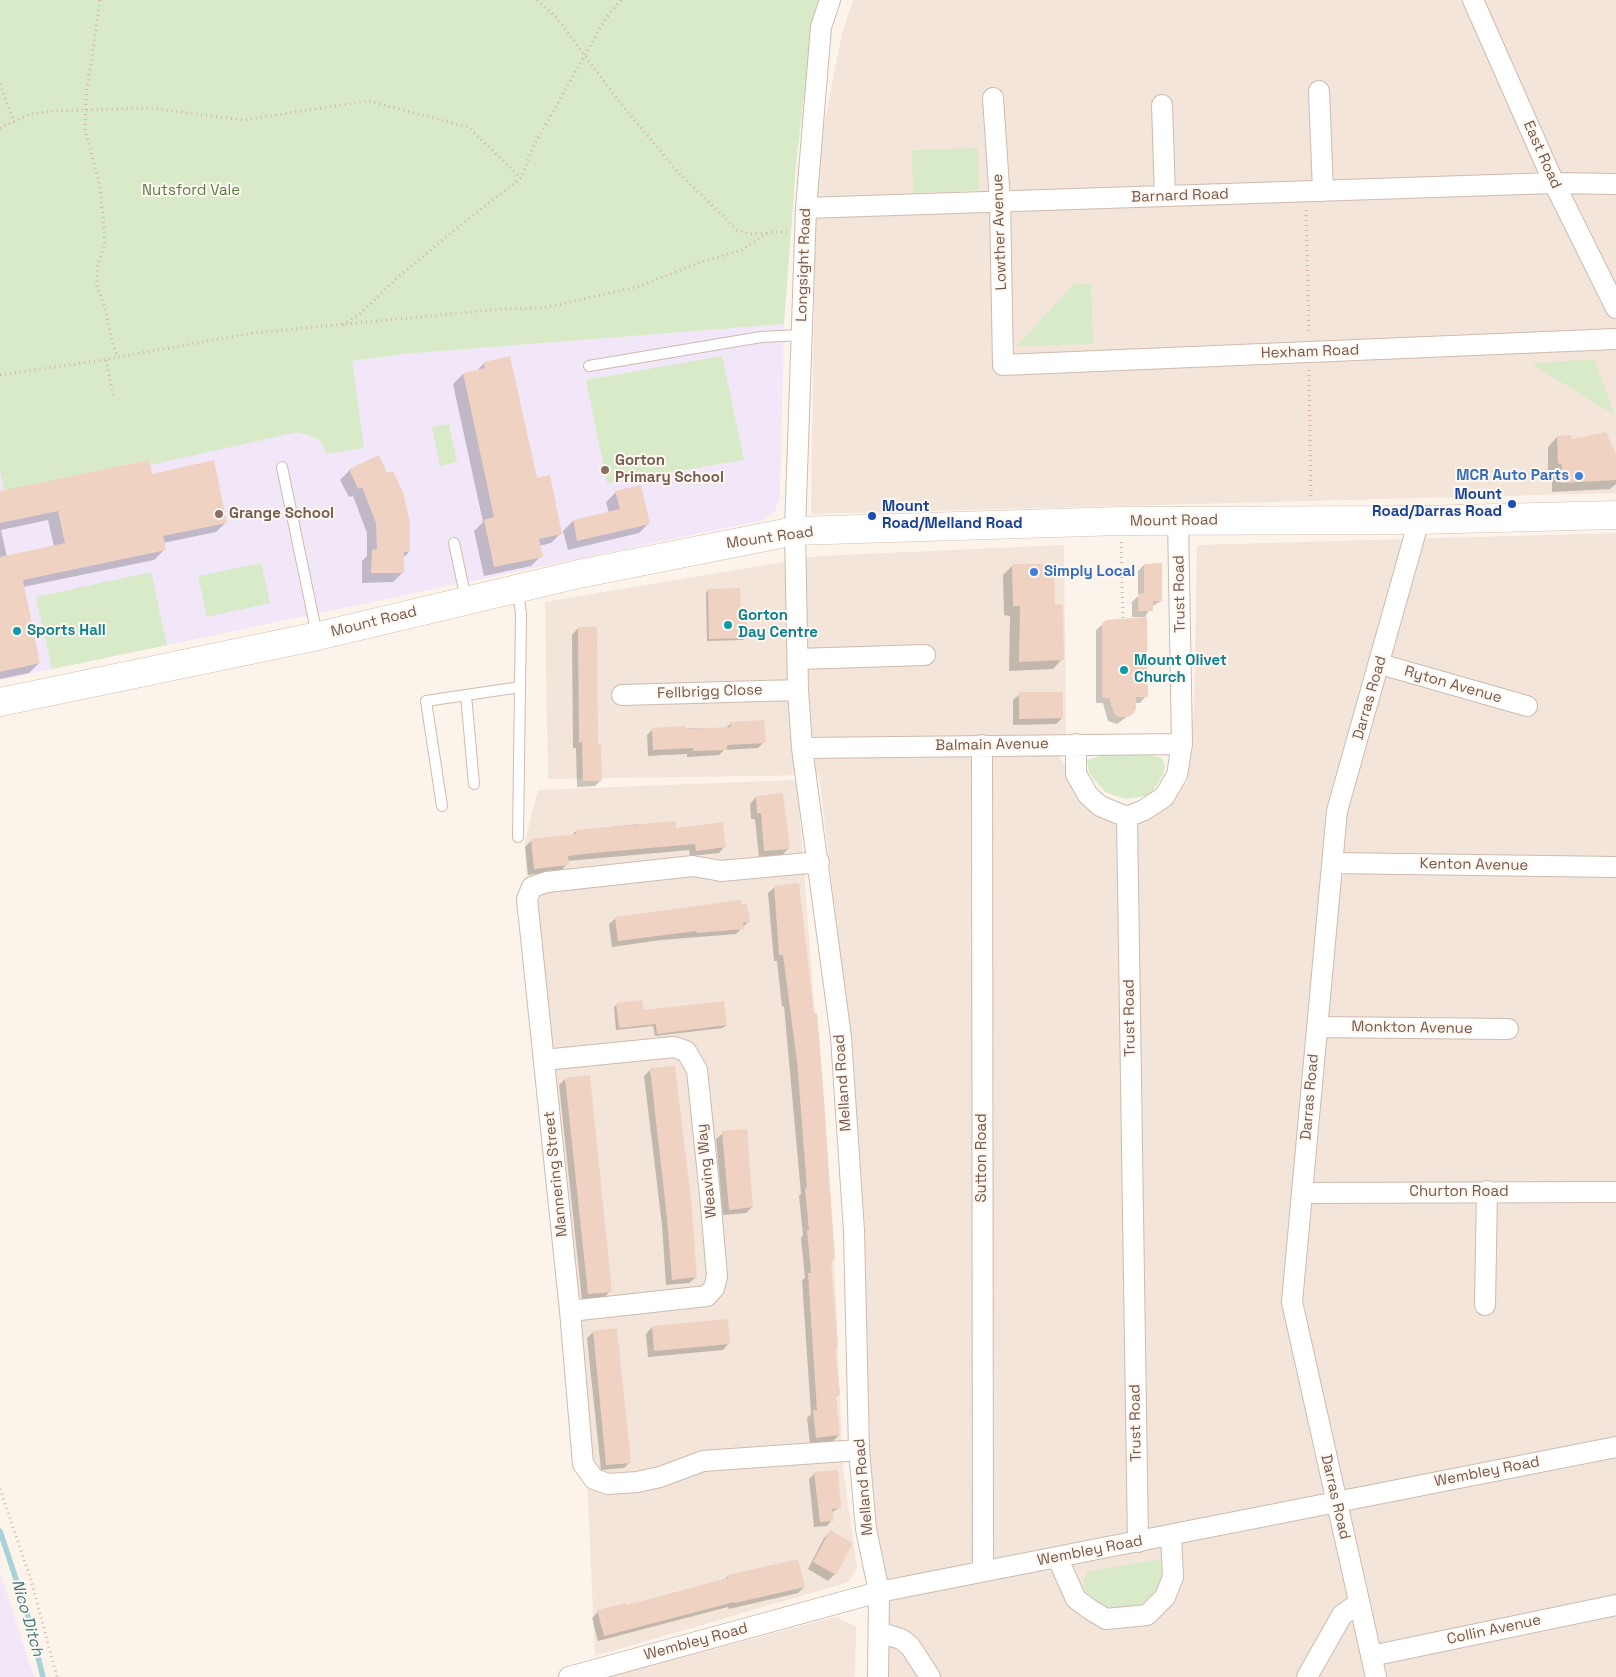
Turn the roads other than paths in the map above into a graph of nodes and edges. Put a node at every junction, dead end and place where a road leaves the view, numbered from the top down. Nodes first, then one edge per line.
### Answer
1 (830, 0) edge
2 (1473, 0) edge
3 (1319, 91) dead end
4 (993, 98) dead end
5 (1162, 105) dead end
6 (1554, 183) junction
7 (1616, 184) edge
8 (1323, 191) junction
9 (1165, 196) junction
10 (1000, 202) junction
11 (806, 208) junction
12 (1616, 308) edge
13 (802, 335) junction
14 (1616, 339) edge
15 (1003, 365) joint
16 (589, 366) dead end
17 (282, 467) dead end
18 (1616, 515) edge
19 (1178, 520) junction
20 (1419, 520) junction
21 (795, 532) junction
22 (454, 543) dead end
23 (517, 588) junction
24 (466, 600) junction
25 (318, 636) junction
26 (925, 656) dead end
27 (797, 659) junction
28 (1380, 664) junction
29 (520, 687) junction
30 (798, 690) junction
31 (466, 695) junction
32 (622, 695) dead end
33 (0, 702) edge
34 (1527, 706) dead end
35 (1076, 744) junction
36 (1182, 744) junction
37 (982, 745) junction
38 (802, 748) junction
39 (474, 784) dead end
40 (442, 806) dead end
41 (1127, 816) junction
42 (518, 837) dead end
43 (819, 862) junction
44 (1332, 863) junction
45 (1616, 867) edge
46 (1317, 1027) junction
47 (1508, 1029) dead end
48 (544, 1060) junction
49 (1487, 1191) junction
50 (1616, 1192) edge
51 (1303, 1193) junction
52 (1485, 1305) dead end
53 (570, 1311) junction
54 (1616, 1447) edge
55 (859, 1450) junction
56 (1336, 1502) junction
57 (1171, 1536) junction
58 (1138, 1542) junction
59 (1057, 1557) junction
60 (983, 1571) junction
61 (879, 1592) junction
62 (1359, 1603) junction
63 (1616, 1605) edge
64 (879, 1635) junction
65 (1371, 1656) junction
66 (569, 1677) edge
67 (878, 1677) edge
68 (930, 1677) edge
69 (1307, 1677) edge
70 (1376, 1677) edge

1 - 11 street, Longsight Road
2 - 6 street, East Road
3 - 8 street
4 - 10 street, Lowther Avenue
5 - 9 street
6 - 7 street, Barnard Road
6 - 8 street, Barnard Road
6 - 12 street, East Road
8 - 9 street, Barnard Road
9 - 10 street, Barnard Road
10 - 11 street, Barnard Road
10 - 15 street, Lowther Avenue
11 - 13 street, Longsight Road
13 - 16 lane
13 - 21 street, Longsight Road
14 - 15 street, Hexham Road
17 - 25 lane
18 - 20 main road, Mount Road
19 - 20 main road, Mount Road
19 - 21 main road, Mount Road
19 - 36 street, Trust Road
20 - 28 street, Darras Road
21 - 23 main road, Mount Road
21 - 27 street, Melland Road
22 - 24 lane
23 - 24 main road, Mount Road
23 - 29 lane
24 - 25 main road, Mount Road
25 - 33 main road, Mount Road
26 - 27 street
27 - 30 street, Melland Road
28 - 34 street, Ryton Avenue
28 - 44 street, Darras Road
29 - 31 lane
29 - 42 lane
30 - 32 street, Fellbrigg Close
30 - 38 street, Melland Road
31 - 39 lane
31 - 40 lane
35 - 36 street, Balmain Avenue
35 - 37 street, Balmain Avenue
35 - 41 street
36 - 41 street, Trust Road
37 - 38 street, Balmain Avenue
37 - 60 street, Sutton Road
38 - 43 street, Melland Road
41 - 58 street, Trust Road
43 - 48 street, Mannering Street
43 - 55 street, Melland Road
44 - 45 street, Kenton Avenue
44 - 46 street, Darras Road
46 - 47 street, Monkton Avenue
46 - 51 street, Darras Road
48 - 53 street, Mannering Street
48 - 53 street, Weaving Way
49 - 50 street, Churton Road
49 - 51 street, Churton Road
49 - 52 street
51 - 56 street, Darras Road
53 - 55 street, Mannering Street
54 - 56 street, Wembley Road
55 - 61 street, Melland Road
56 - 57 street, Wembley Road
56 - 62 street, Darras Road
57 - 58 street, Wembley Road
57 - 59 street
58 - 59 street, Wembley Road
59 - 60 street, Wembley Road
60 - 61 street, Wembley Road
61 - 64 street, Melland Road
61 - 66 street, Wembley Road
62 - 65 street, Darras Road
62 - 69 street
63 - 65 street, Collin Avenue
64 - 67 street, Melland Road
64 - 68 street
65 - 70 street, Darras Road

